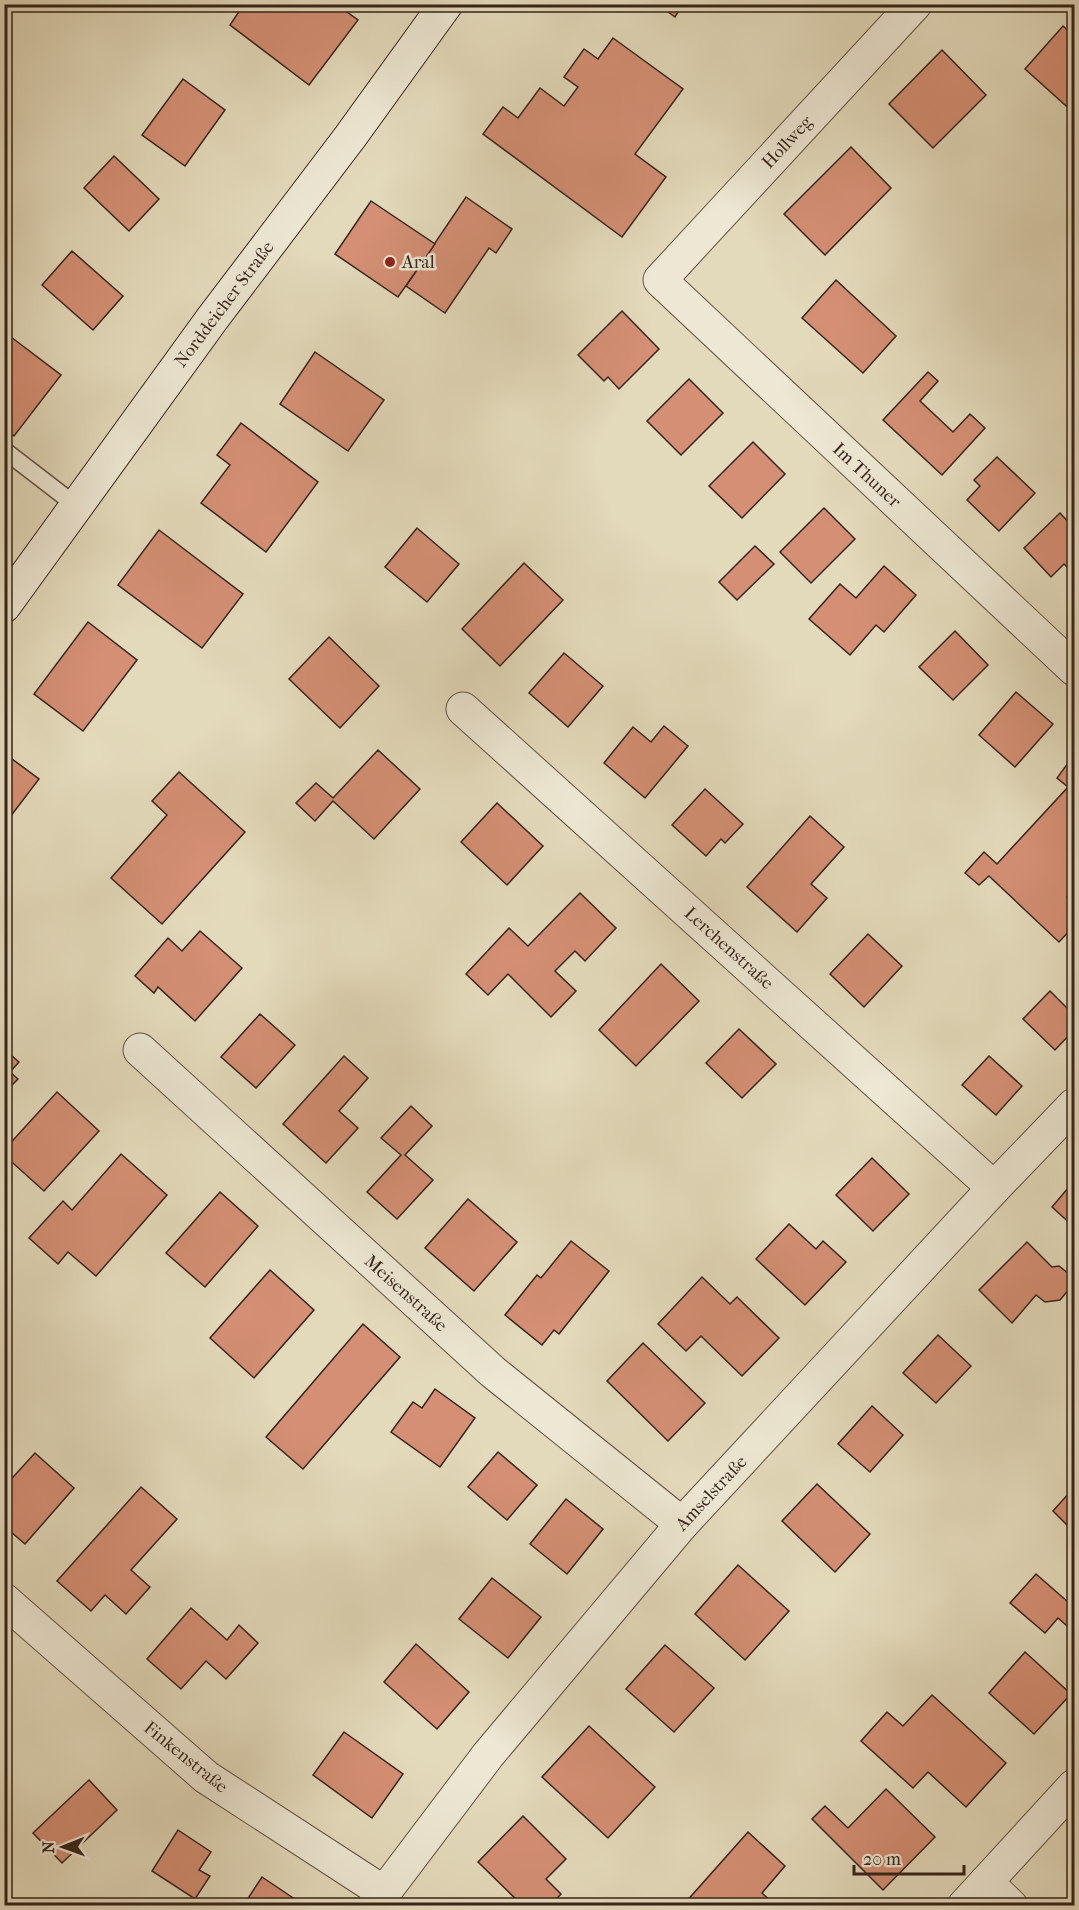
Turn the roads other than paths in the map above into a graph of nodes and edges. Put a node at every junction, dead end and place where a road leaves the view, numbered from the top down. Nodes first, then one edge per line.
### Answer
1 (446, 4) edge
2 (915, 4) edge
3 (660, 280) joint
4 (4, 450) edge
5 (78, 507) junction
6 (4, 606) edge
7 (1074, 669) edge
8 (463, 709) dead end
9 (140, 1050) dead end
10 (1074, 1105) edge
11 (994, 1188) junction
12 (682, 1524) junction
13 (4, 1600) edge
14 (1074, 1786) edge
15 (986, 1882) junction
16 (379, 1899) edge
17 (964, 1905) edge
18 (1011, 1905) edge

1 - 5 street, Norddeicher Straße
2 - 3 street, Hollweg
3 - 7 street, Im Thuner
4 - 5 lane
5 - 6 street, Norddeicher Straße
8 - 11 street, Lerchenstraße
9 - 12 street, Meisenstraße
10 - 11 street, Amselstraße
11 - 12 street, Amselstraße
12 - 16 street, Amselstraße
13 - 16 street, Finkenstraße
14 - 15 street
15 - 17 street
15 - 18 street

